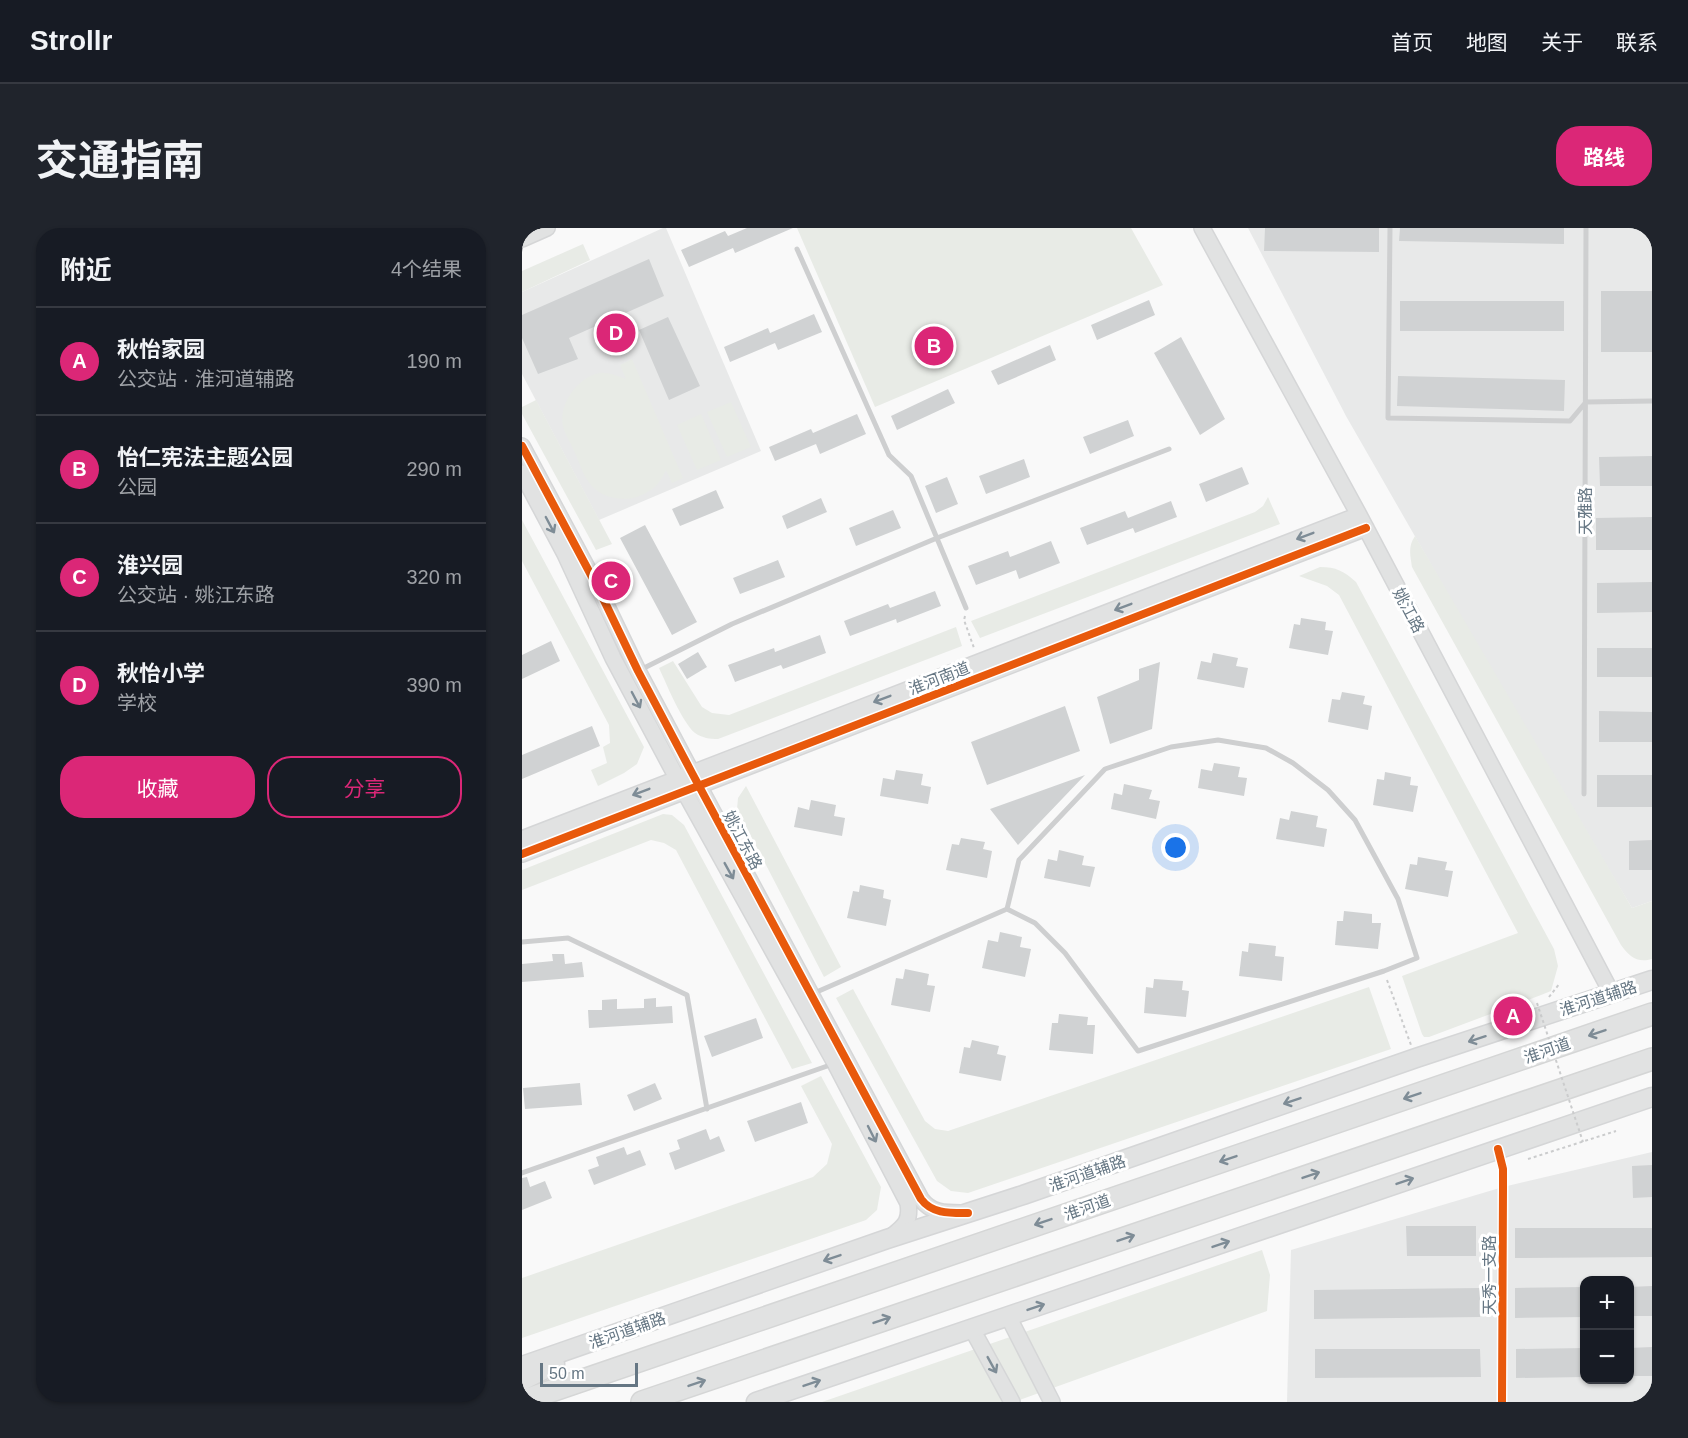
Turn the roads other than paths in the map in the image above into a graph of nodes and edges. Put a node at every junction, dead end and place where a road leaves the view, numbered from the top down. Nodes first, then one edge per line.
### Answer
1 (547, 228) edge
2 (1202, 228) edge
3 (1390, 228) edge
4 (1586, 228) edge
5 (522, 239) edge
6 (797, 249) dead end
7 (1652, 401) edge
8 (1586, 402) junction
9 (522, 446) edge
10 (1168, 449) dead end
11 (522, 473) edge
12 (1363, 522) junction
13 (937, 538) junction
14 (966, 608) road end
15 (638, 671) junction
16 (688, 782) junction
17 (1584, 794) dead end
18 (522, 839) edge
19 (522, 854) edge
20 (1007, 909) junction
21 (522, 942) edge
22 (1652, 980) edge
23 (1612, 994) junction
24 (805, 997) junction
25 (1652, 1014) edge
26 (1652, 1059) edge
27 (840, 1061) junction
28 (1652, 1097) edge
29 (706, 1109) junction
30 (1498, 1149) junction
31 (522, 1173) edge
32 (968, 1214) junction
33 (887, 1239) junction
34 (1008, 1316) junction
35 (972, 1329) junction
36 (607, 1337) junction
37 (522, 1366) edge
38 (522, 1381) edge
39 (522, 1401) edge
40 (642, 1402) edge
41 (756, 1402) edge
42 (1012, 1402) edge
43 (1052, 1402) edge
44 (1502, 1402) edge

1 - 5 street
2 - 12 street, 姚江路
3 - 8 lane
4 - 8 lane, 天雅路
6 - 13 lane
7 - 8 lane
8 - 17 lane, 天雅路
9 - 15 street, 姚江东路
10 - 13 lane
11 -> 16 street, 姚江东路
12 - 16 street, 淮河南道
12 -> 16 street, 淮河南道
12 - 23 street, 姚江路
13 - 14 lane
13 - 15 lane
15 - 16 street, 姚江东路
16 -> 18 street, 淮河南道
16 - 19 street, 淮河南道
16 - 24 street, 姚江东路
20 - 20 lane
20 - 24 lane
21 - 29 lane
22 - 23 main road, 淮河道辅路
23 -> 32 main road, 淮河道辅路
24 - 27 street, 姚江东路
25 -> 39 highway, 淮河道
40 -> 26 highway
27 - 29 lane
27 - 32 street, 姚江东路
27 -> 33 street, 姚江东路
28 - 30 main road
29 - 31 lane
34 -> 30 main road
30 - 44 street, 天秀一支路
32 - 33 main road, 淮河道辅路
33 -> 36 main road, 淮河道辅路
34 - 35 main road
34 - 43 street
41 -> 35 main road
35 -> 42 street
36 - 37 main road, 淮河道辅路
36 - 38 main road

